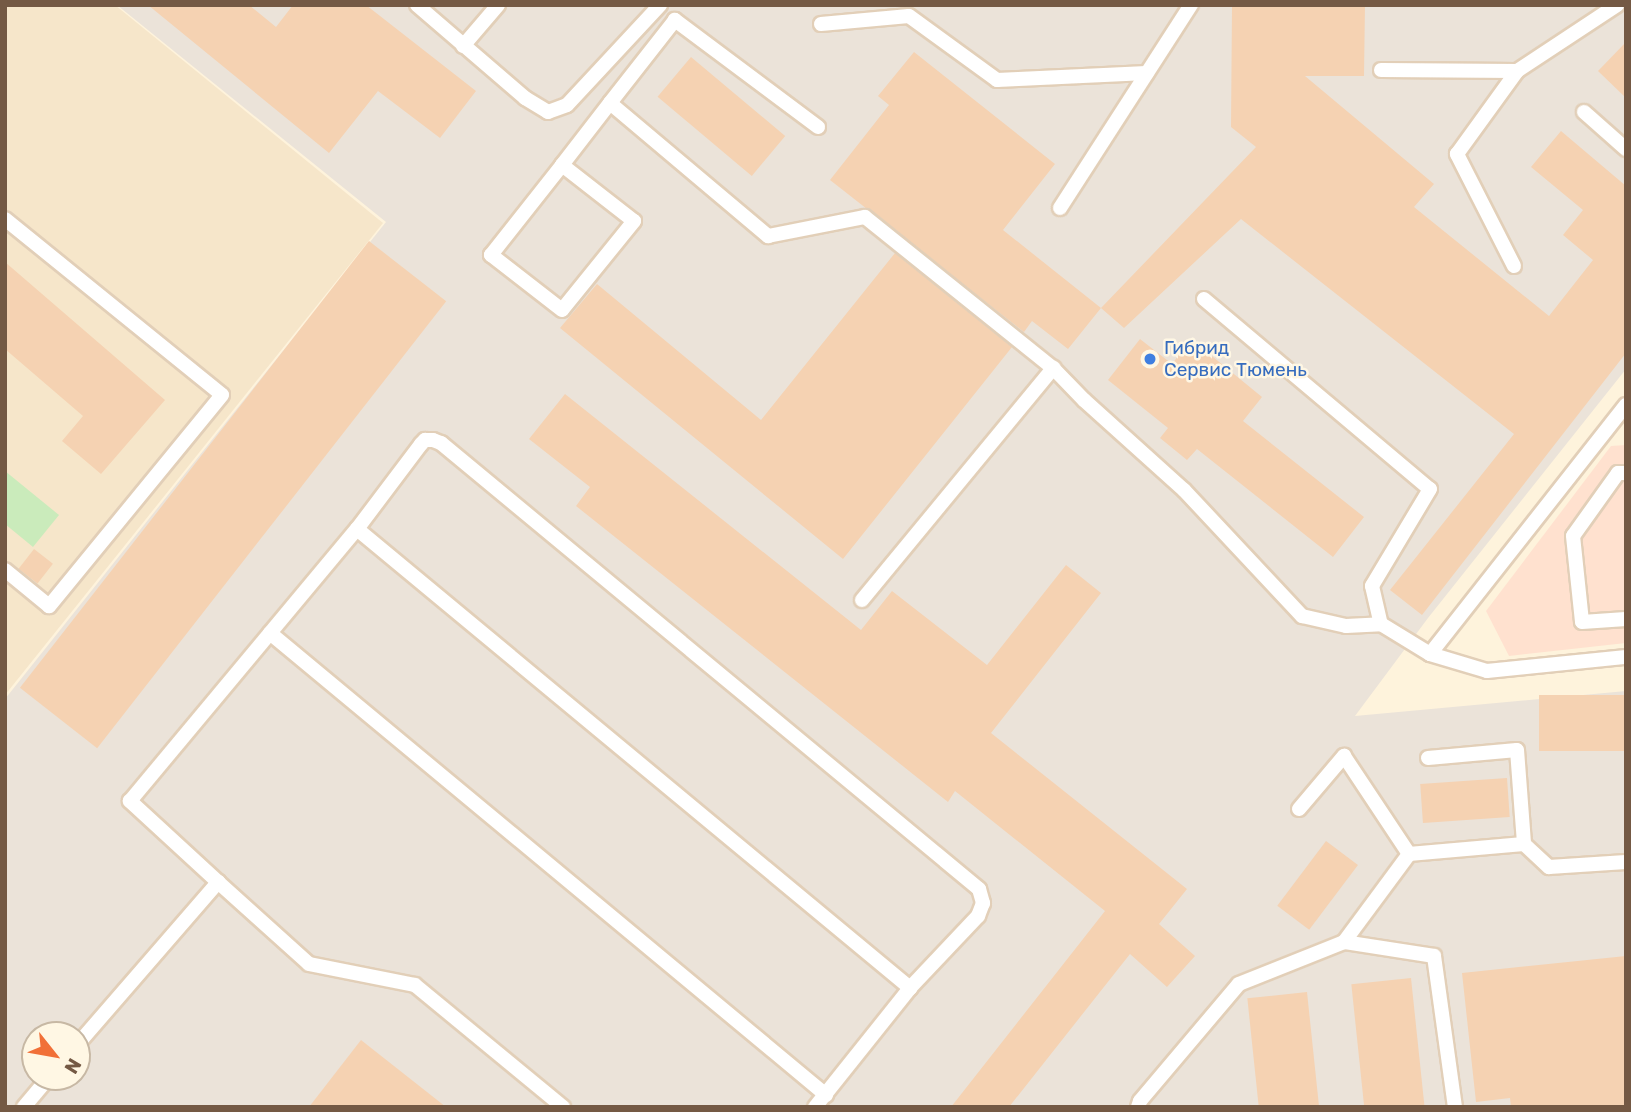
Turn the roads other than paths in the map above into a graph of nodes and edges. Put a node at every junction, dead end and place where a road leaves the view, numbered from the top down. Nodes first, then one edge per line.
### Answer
1 (417, 5) edge
2 (498, 5) edge
3 (660, 5) edge
4 (1191, 5) edge
5 (1617, 5) edge
6 (821, 24) dead end
7 (463, 46) junction
8 (1381, 70) dead end
9 (1517, 71) junction
10 (1147, 73) junction
11 (610, 103) junction
12 (1584, 112) dead end
13 (818, 127) dead end
14 (1626, 149) edge
15 (562, 164) junction
16 (1060, 208) dead end
17 (5, 219) edge
18 (1514, 266) dead end
19 (1204, 299) dead end
20 (1053, 368) junction
21 (1626, 405) edge
22 (1626, 473) edge
23 (356, 530) junction
24 (5, 570) edge
25 (862, 600) dead end
26 (1626, 619) edge
27 (1381, 624) junction
28 (270, 633) junction
29 (1430, 654) junction
30 (1626, 657) edge
31 (1428, 758) dead end
32 (1299, 809) dead end
33 (1524, 844) junction
34 (1409, 854) junction
35 (1626, 862) edge
36 (218, 882) junction
37 (1344, 942) junction
38 (910, 988) junction
39 (91, 1029) edge
40 (38, 1091) edge
41 (825, 1095) junction
42 (1141, 1105) edge
43 (24, 1107) edge
44 (563, 1107) edge
45 (815, 1107) edge
46 (1455, 1107) edge

1 - 7 lane
2 - 7 lane
3 - 7 lane
4 - 10 lane
5 - 9 lane
6 - 10 lane
8 - 9 lane
9 - 18 lane
10 - 16 lane
11 - 13 lane
11 - 15 lane
11 - 20 lane
12 - 14 lane
15 - 15 lane
17 - 24 lane
19 - 27 lane
20 - 25 lane
20 - 27 lane
21 - 29 lane
22 - 26 lane
23 - 28 lane
23 - 38 lane
23 - 38 lane
27 - 29 lane
28 - 36 lane
28 - 41 lane
29 - 30 lane
31 - 33 lane
32 - 34 lane
33 - 34 lane
33 - 35 lane
34 - 37 lane
36 - 39 lane
36 - 44 lane
37 - 42 lane
37 - 46 lane
38 - 41 lane
40 - 43 lane
41 - 45 lane

